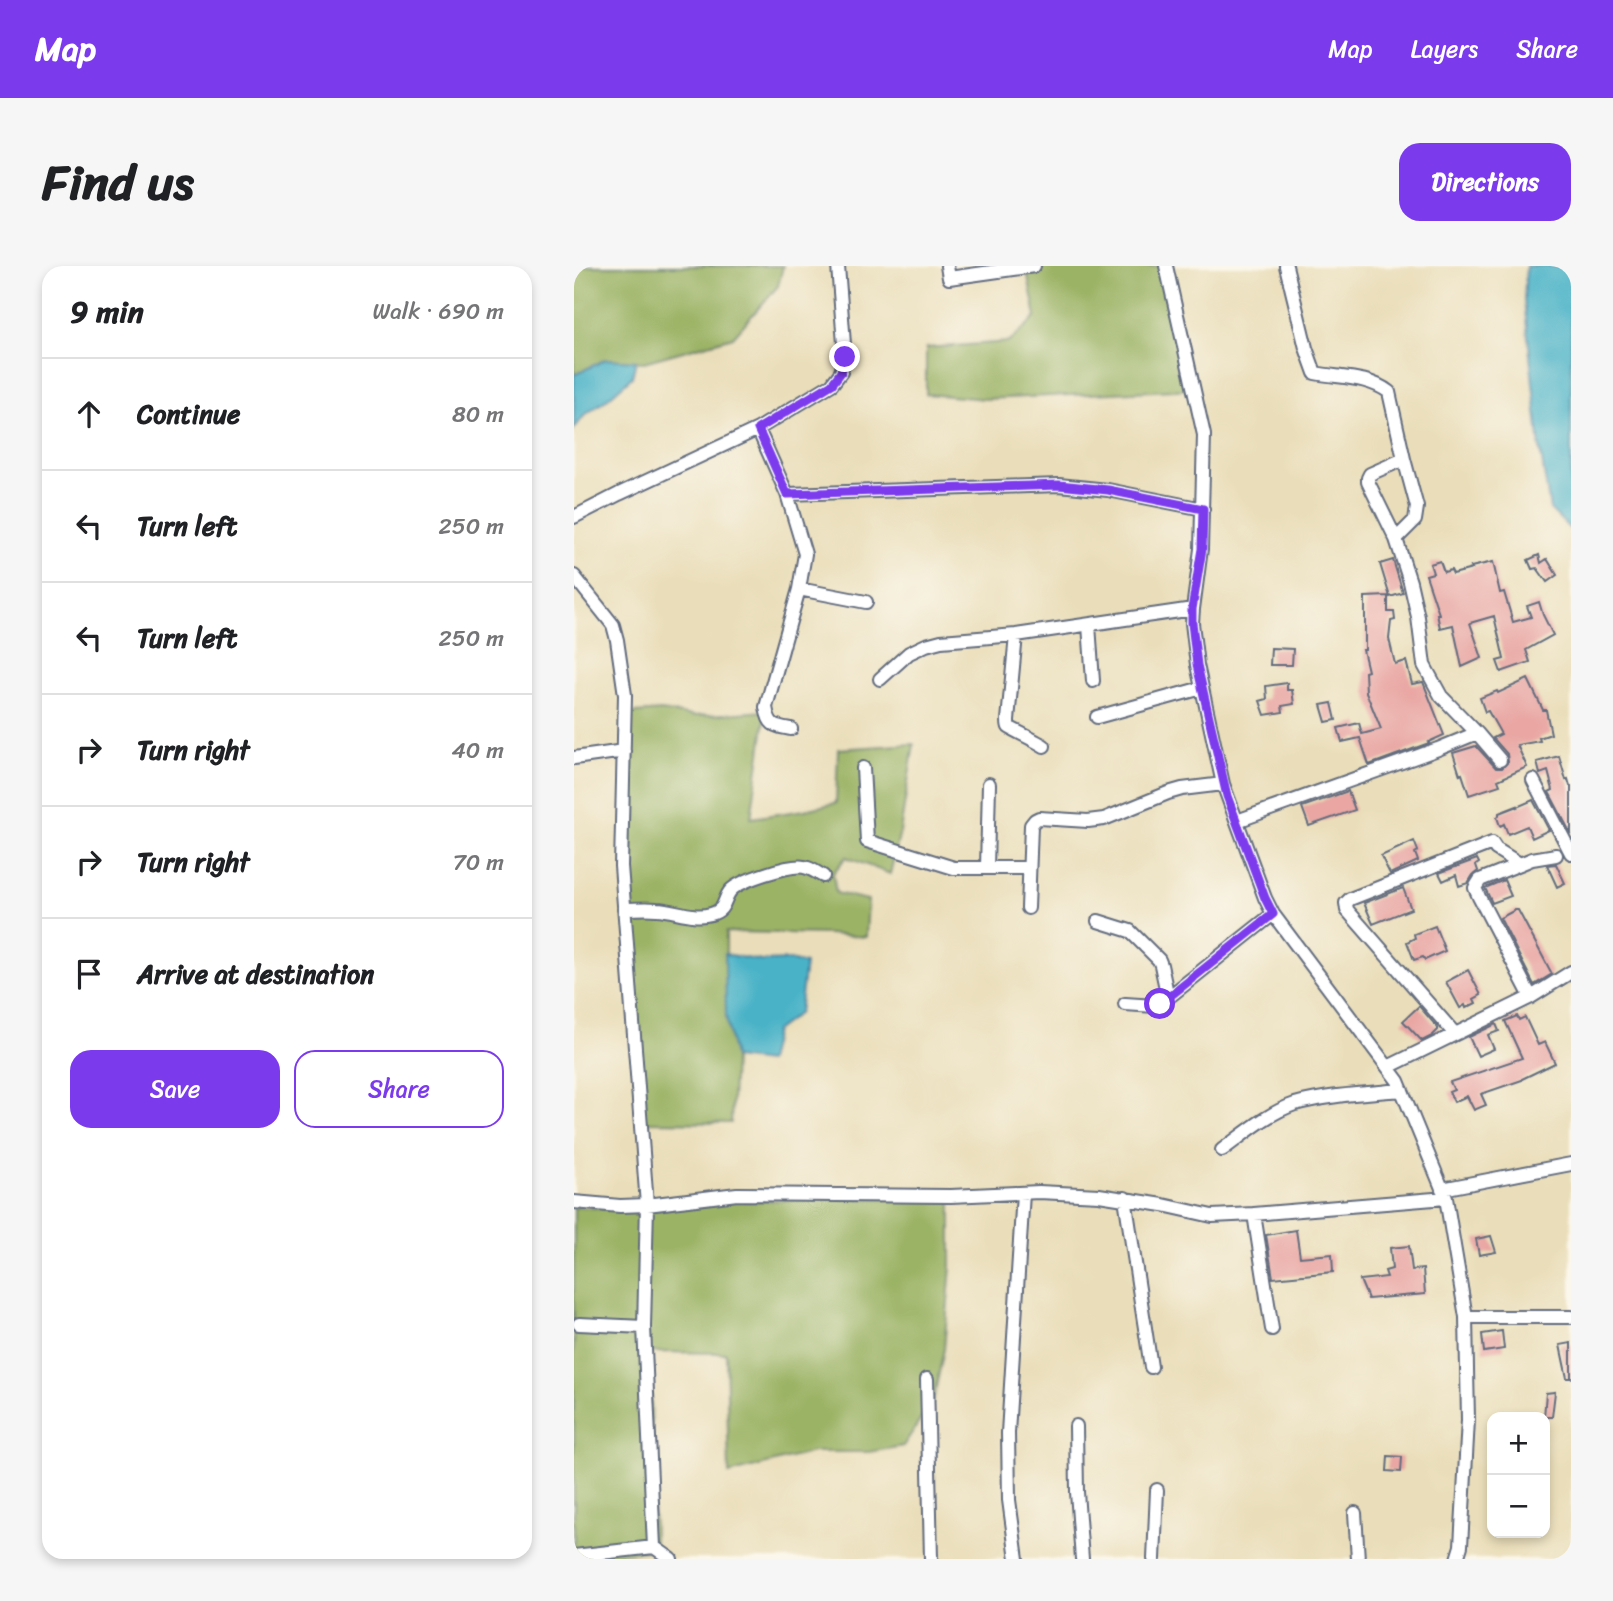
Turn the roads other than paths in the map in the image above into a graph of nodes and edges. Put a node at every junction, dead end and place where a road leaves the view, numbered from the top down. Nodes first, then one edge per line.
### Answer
1 (838, 266) edge
2 (947, 266) edge
3 (1034, 266) edge
4 (1166, 266) edge
5 (1286, 266) edge
6 (758, 429) junction
7 (1404, 459) junction
8 (787, 494) junction
9 (1203, 509) junction
10 (574, 517) edge
11 (1396, 539) junction
12 (574, 576) edge
13 (799, 589) junction
14 (866, 602) dead end
15 (1192, 609) junction
16 (1089, 625) junction
17 (1016, 635) junction
18 (880, 679) dead end
19 (1093, 681) dead end
20 (1202, 688) junction
21 (1097, 717) dead end
22 (792, 729) dead end
23 (1477, 733) junction
24 (1044, 746) dead end
25 (624, 751) junction
26 (574, 758) edge
27 (1500, 760) dead end
28 (863, 768) dead end
29 (1533, 780) dead end
30 (989, 784) dead end
31 (1223, 784) junction
32 (1237, 821) junction
33 (1571, 853) edge
34 (1556, 855) dead end
35 (1520, 864) junction
36 (1029, 867) junction
37 (987, 868) junction
38 (823, 876) dead end
39 (1028, 908) dead end
40 (624, 909) junction
41 (1273, 914) junction
42 (1098, 921) dead end
43 (1571, 972) edge
44 (1531, 997) junction
45 (1168, 998) junction
46 (1125, 1004) dead end
47 (1455, 1034) junction
48 (1388, 1067) junction
49 (1402, 1090) junction
50 (1222, 1150) dead end
51 (1571, 1164) edge
52 (1023, 1193) junction
53 (1444, 1193) junction
54 (1125, 1198) junction
55 (574, 1202) edge
56 (647, 1205) junction
57 (1254, 1214) junction
58 (1466, 1317) junction
59 (1571, 1317) edge
60 (579, 1324) dead end
61 (644, 1327) junction
62 (1272, 1329) dead end
63 (1152, 1367) dead end
64 (927, 1379) dead end
65 (1076, 1426) dead end
66 (1157, 1490) dead end
67 (1354, 1513) dead end
68 (654, 1548) junction
69 (574, 1556) edge
70 (671, 1559) edge
71 (931, 1559) edge
72 (1017, 1559) edge
73 (1082, 1559) edge
74 (1154, 1559) edge
75 (1358, 1559) edge
76 (1457, 1559) edge

1 - 6 street
2 - 3 street
4 - 9 street
5 - 7 street
6 - 8 street
6 - 10 street
7 - 11 street
7 - 11 street
8 - 9 street
8 - 13 street
9 - 15 street
11 - 23 street
12 - 25 street
13 - 14 street
13 - 22 street
15 - 16 street
15 - 20 street
16 - 17 street
16 - 19 street
17 - 18 street
17 - 24 street
20 - 21 street
20 - 31 street
23 - 27 street
23 - 32 street
25 - 26 street
25 - 40 street
28 - 37 street
29 - 33 street
30 - 37 street
31 - 32 street
31 - 36 street
32 - 41 street
34 - 35 street
35 - 44 street
35 - 47 street
36 - 37 street
36 - 39 street
38 - 40 street
40 - 56 street
41 - 45 street
41 - 48 street
42 - 45 street
43 - 44 street
44 - 47 street
45 - 46 street
47 - 48 street
48 - 49 street
49 - 50 street
49 - 53 street
51 - 53 street
52 - 54 street
52 - 56 street
52 - 72 street
53 - 57 street
53 - 58 street
54 - 57 street
54 - 63 street
55 - 56 street
56 - 61 street
57 - 62 street
58 - 59 street
58 - 76 street
60 - 61 street
61 - 68 street
64 - 71 street
65 - 73 street
66 - 74 street
67 - 75 street
68 - 69 street
68 - 70 street

